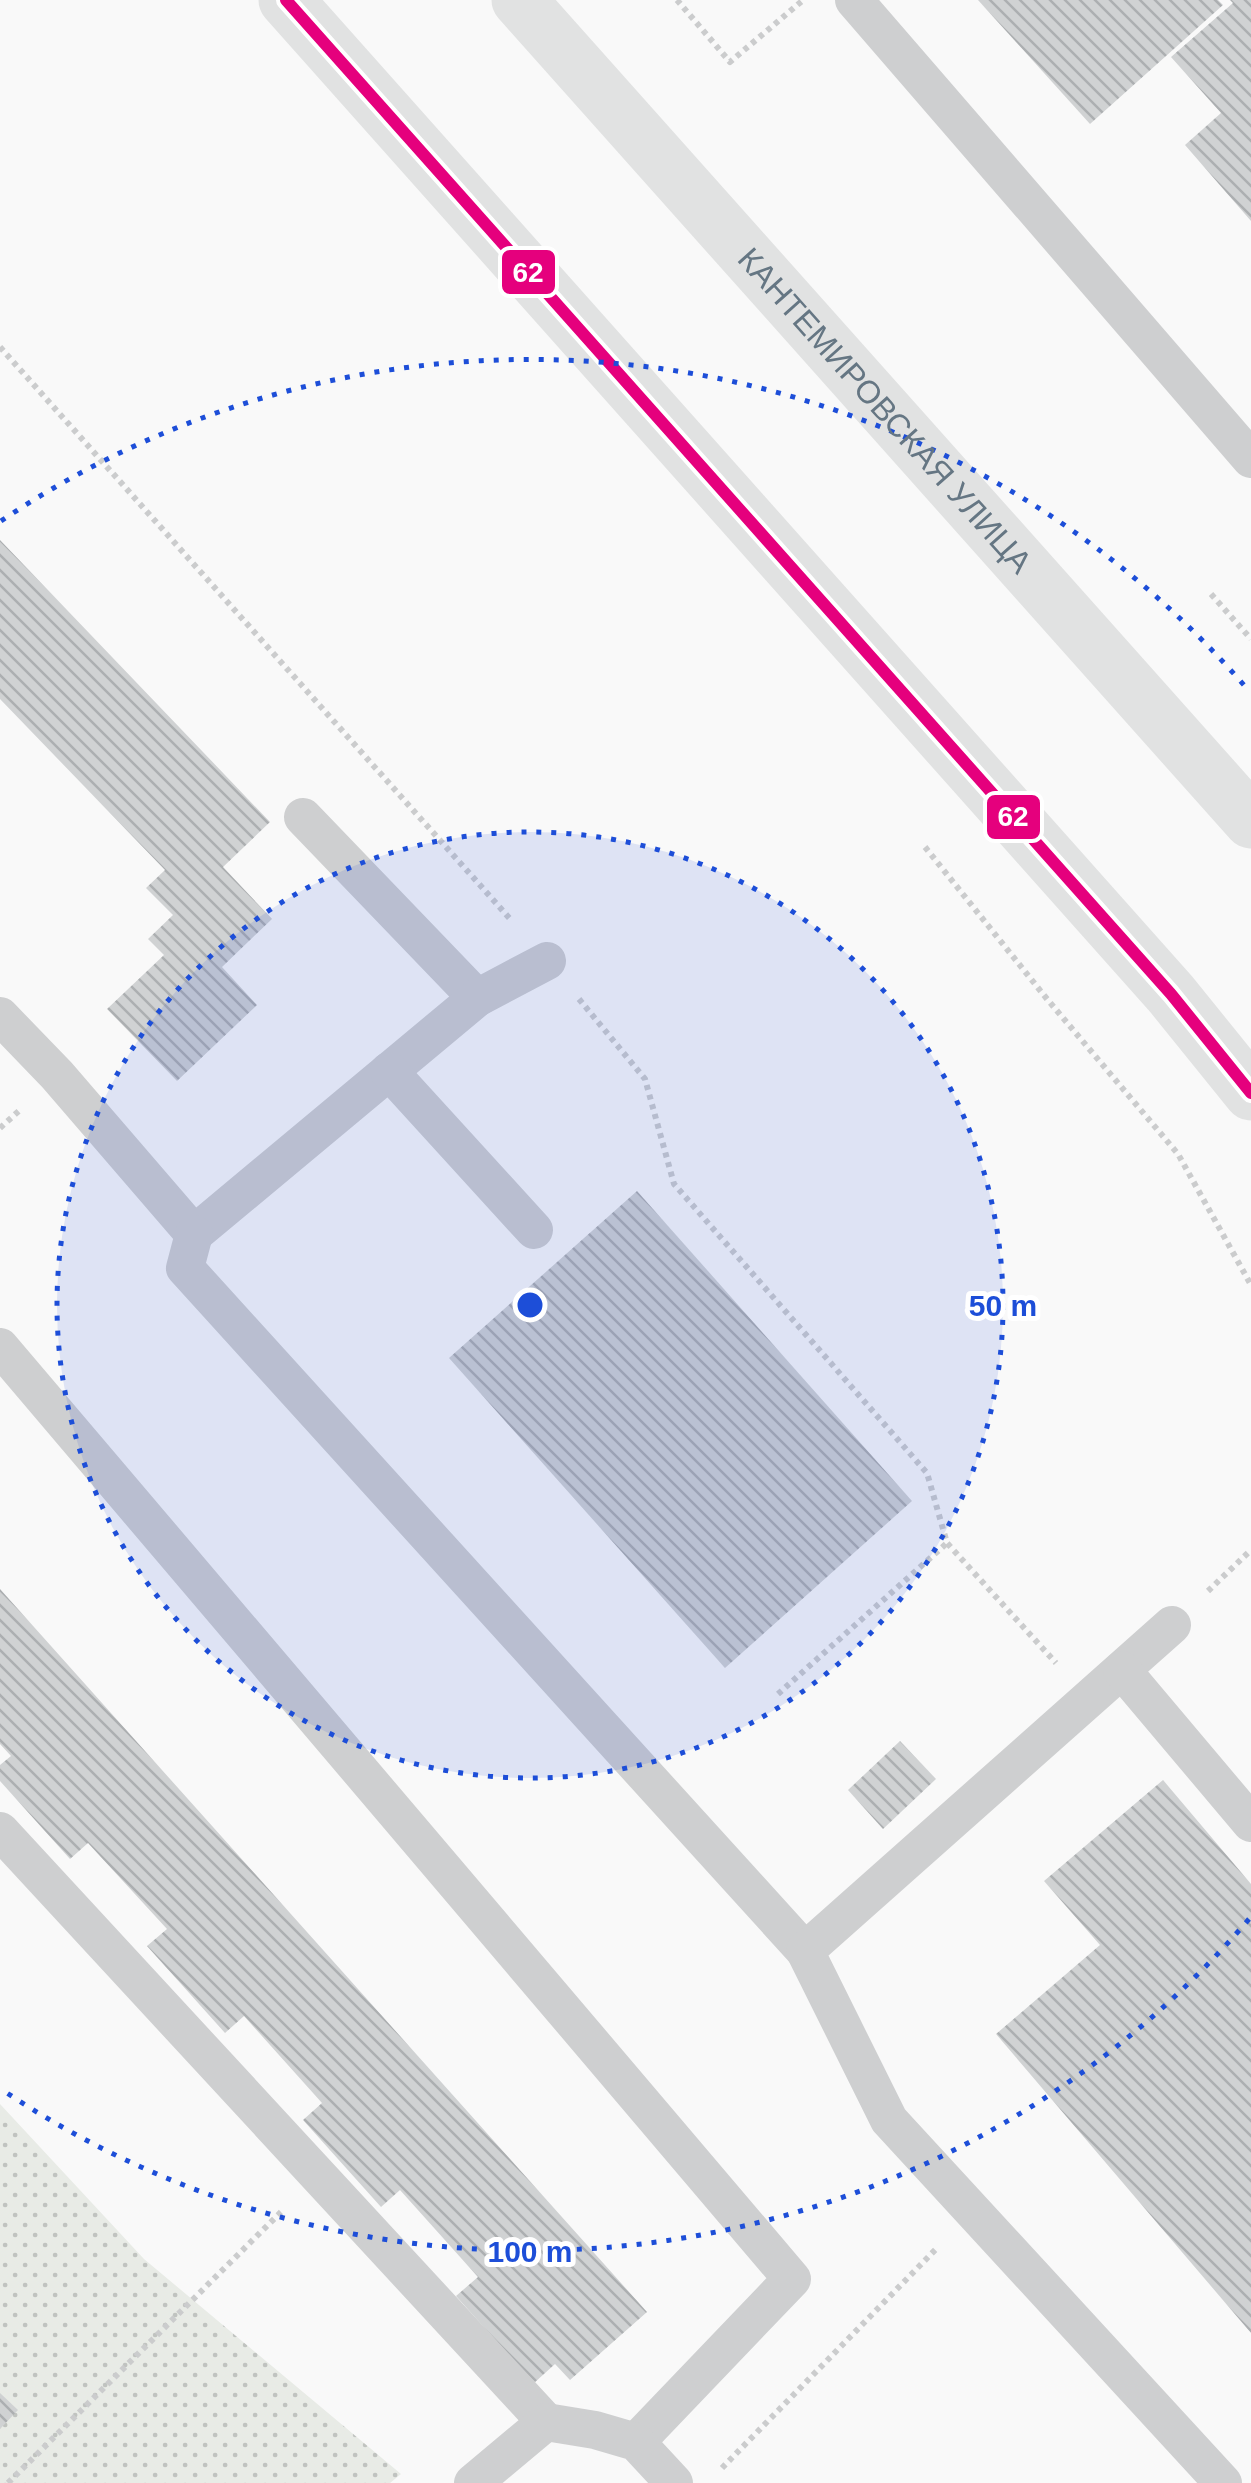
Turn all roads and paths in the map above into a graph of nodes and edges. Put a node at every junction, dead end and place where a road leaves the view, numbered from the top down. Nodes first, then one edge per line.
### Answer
1 (286, 0) edge
2 (519, 0) edge
3 (677, 0) edge
4 (803, 0) edge
5 (854, 0) edge
6 (1251, 459) edge
7 (1211, 594) dead end
8 (1251, 640) edge
9 (304, 817) dead end
10 (1251, 821) edge
11 (926, 847) dead end
12 (547, 961) dead end
13 (476, 998) junction
14 (0, 1016) edge
15 (389, 1071) junction
16 (1251, 1093) edge
17 (534, 1230) dead end
18 (194, 1234) junction
19 (1251, 1285) edge
20 (0, 1347) edge
21 (947, 1543) dead end
22 (1172, 1626) dead end
23 (1122, 1670) junction
24 (778, 1694) dead end
25 (1251, 1823) edge
26 (0, 1831) edge
27 (805, 1952) junction
28 (318, 2176) junction
29 (900, 2284) dead end
30 (546, 2422) junction
31 (636, 2442) junction
32 (720, 2469) dead end
33 (8, 2483) edge
34 (473, 2483) edge
35 (674, 2483) edge
36 (1223, 2483) edge

1 - 16 main road
2 - 10 main road, КАНТЕМИРОВСКАЯ УЛИЦА
3 - 4 path
5 - 6 lane
7 - 8 path
9 - 13 lane
11 - 19 path
12 - 13 lane
13 - 15 lane
14 - 18 lane
15 - 17 lane
15 - 18 lane
18 - 27 lane
20 - 31 lane
21 - 24 path
22 - 23 lane
23 - 25 lane
23 - 27 lane
26 - 28 lane
27 - 36 lane
28 - 30 lane
28 - 33 path
29 - 32 path
30 - 31 lane
30 - 34 lane
31 - 35 lane

